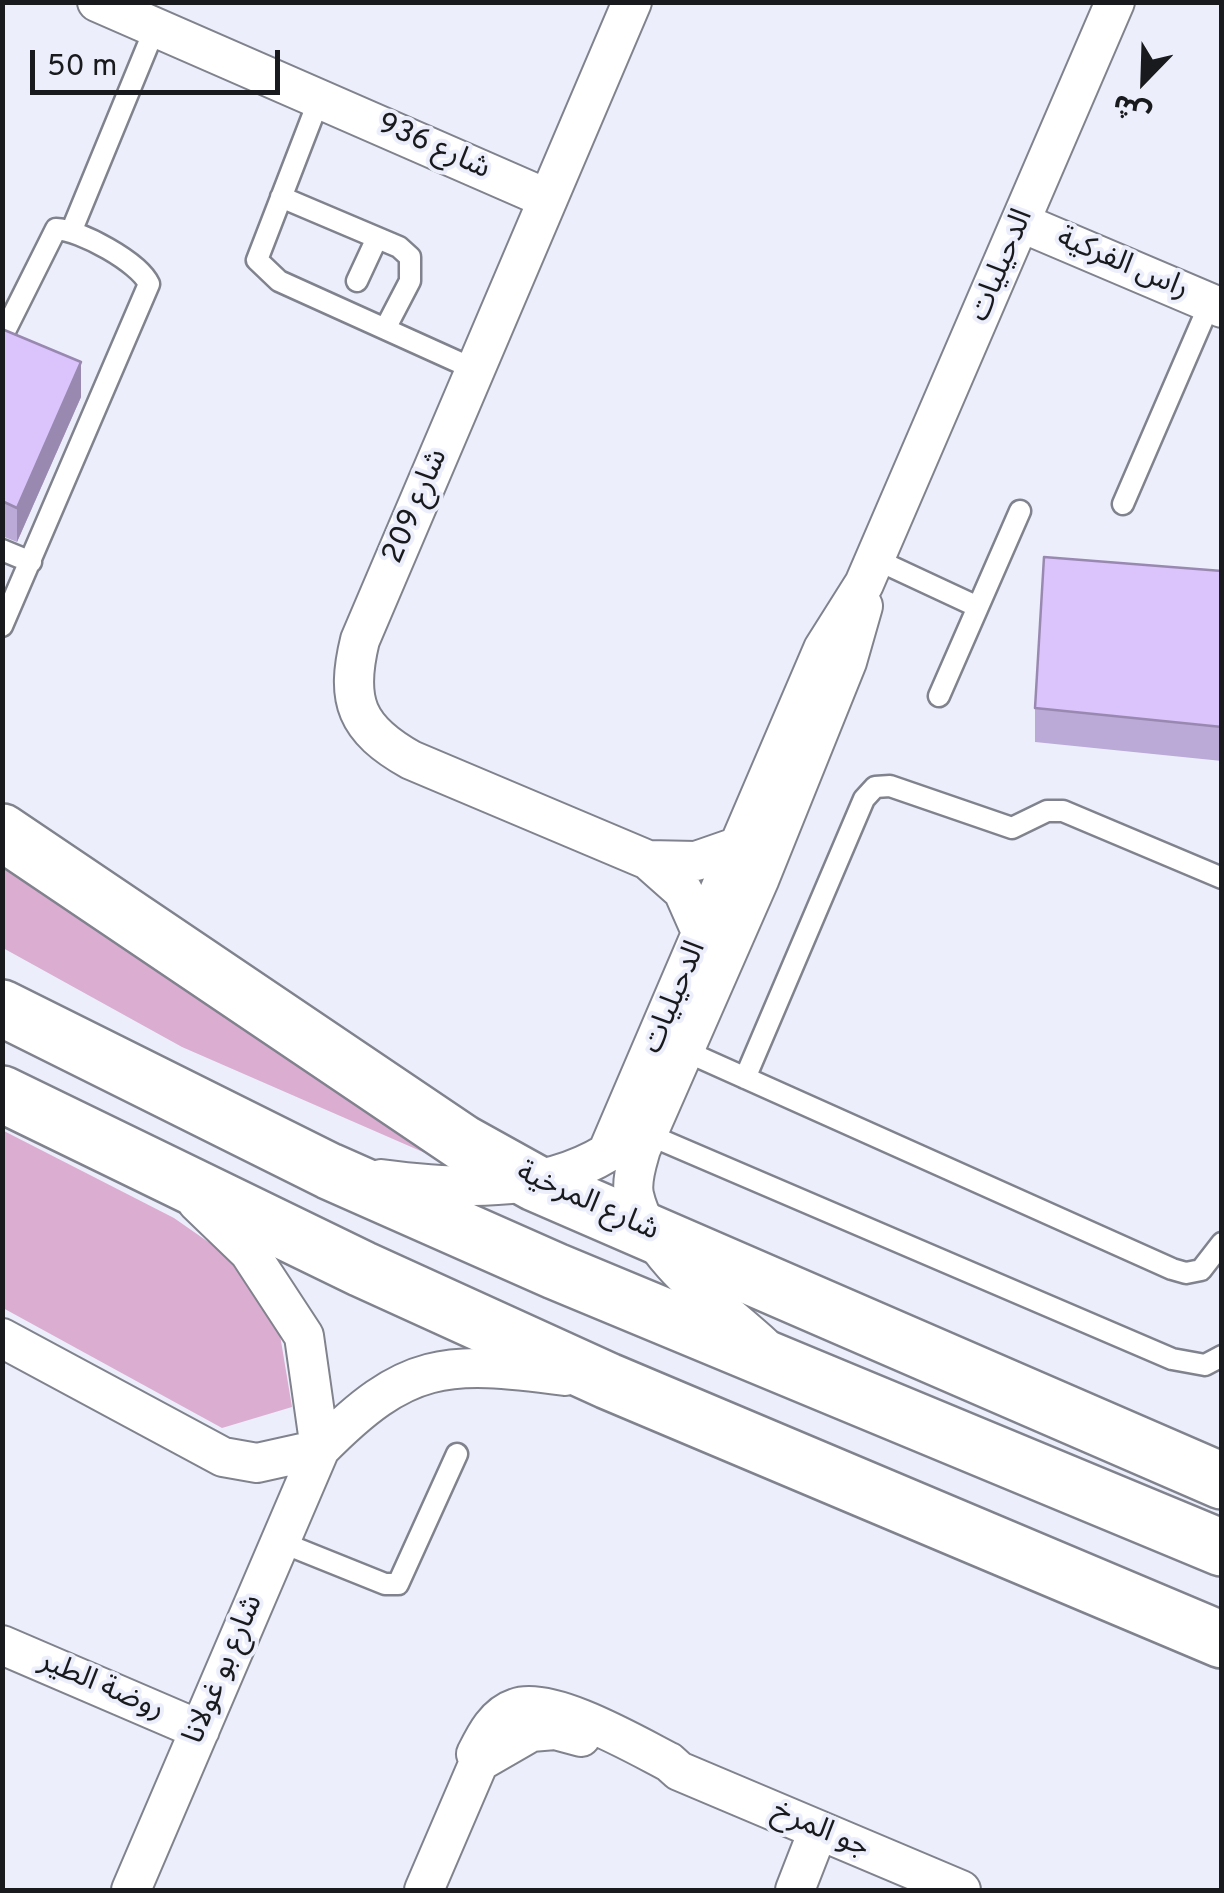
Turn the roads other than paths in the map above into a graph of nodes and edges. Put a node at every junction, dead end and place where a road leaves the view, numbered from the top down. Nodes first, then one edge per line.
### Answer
1 (97, 2) edge
2 (632, 2) edge
3 (1115, 2) edge
4 (155, 28) junction
5 (320, 97) junction
6 (281, 196) junction
7 (548, 199) junction
8 (1022, 223) junction
9 (70, 232) junction
10 (377, 238) junction
11 (358, 281) dead end
12 (1216, 305) edge
13 (386, 329) junction
14 (2, 338) edge
15 (476, 370) junction
16 (1123, 504) dead end
17 (1020, 512) dead end
18 (2, 550) edge
19 (31, 562) junction
20 (870, 572) junction
21 (978, 607) junction
22 (2, 626) edge
23 (939, 696) dead end
24 (2, 815) edge
25 (2, 832) edge
26 (742, 845) junction
27 (648, 860) junction
28 (50, 862) junction
29 (1222, 878) edge
30 (702, 934) junction
31 (2, 1008) edge
32 (683, 1050) junction
33 (745, 1078) junction
34 (2, 1094) edge
35 (647, 1134) junction
36 (328, 1171) junction
37 (170, 1176) junction
38 (535, 1182) junction
39 (650, 1231) junction
40 (1222, 1243) edge
41 (2, 1338) edge
42 (1222, 1356) edge
43 (789, 1370) junction
44 (608, 1381) junction
45 (320, 1450) junction
46 (456, 1454) dead end
47 (1222, 1481) edge
48 (278, 1541) junction
49 (1222, 1548) edge
50 (1222, 1640) edge
51 (2, 1645) edge
52 (200, 1730) junction
53 (829, 1835) junction
54 (131, 1890) edge
55 (424, 1890) edge
56 (796, 1890) edge
57 (818, 1890) edge
58 (961, 1890) edge

1 - 4 street, شارع 936
2 - 7 street, شارع 209
3 - 8 street, الدحيليات
4 - 5 street, شارع 936
4 - 9 lane
5 - 6 lane
5 - 7 street, شارع 936
6 - 10 lane
6 - 13 lane
7 - 15 street, شارع 209
8 - 12 street, راس الفركية
8 - 20 street, الدحيليات
9 - 14 lane
9 - 19 lane
10 - 11 lane
10 - 13 lane
12 - 16 lane
13 - 15 lane
15 - 27 street, شارع 209
17 - 21 lane
18 - 19 lane
19 - 22 lane
20 - 21 lane
20 - 26 street, الدحيليات
20 - 32 street, الدحيليات
21 - 23 lane
24 - 28 lane
25 - 28 main road, شارع المرخية
26 - 27 street, شارع 209
26 - 30 street, الدحيليات
27 - 30 street, شارع 209
28 - 38 main road, شارع المرخية
29 - 33 lane
30 - 38 street, الدحيليات
31 - 36 main road
32 - 33 lane
32 - 35 street, الدحيليات
33 - 40 lane
34 - 37 main road
35 - 39 street, الدحيليات
35 - 42 lane
36 - 38 street, الدحيليات
36 - 43 main road
37 - 44 main road
37 - 45 street
38 - 39 main road, شارع المرخية
39 - 43 street, الدحيليات
39 - 47 main road, شارع المرخية
41 - 45 street
43 - 49 main road
44 - 45 street, شارع بو غولانا
44 - 50 main road
45 - 48 street, شارع بو غولانا
46 - 48 lane
48 - 52 street, شارع بو غولانا
51 - 52 street, روضة الطير
52 - 54 street, شارع بو غولانا
53 - 55 street, جو المرخ
53 - 56 street
53 - 57 street
53 - 58 street, جو المرخ

